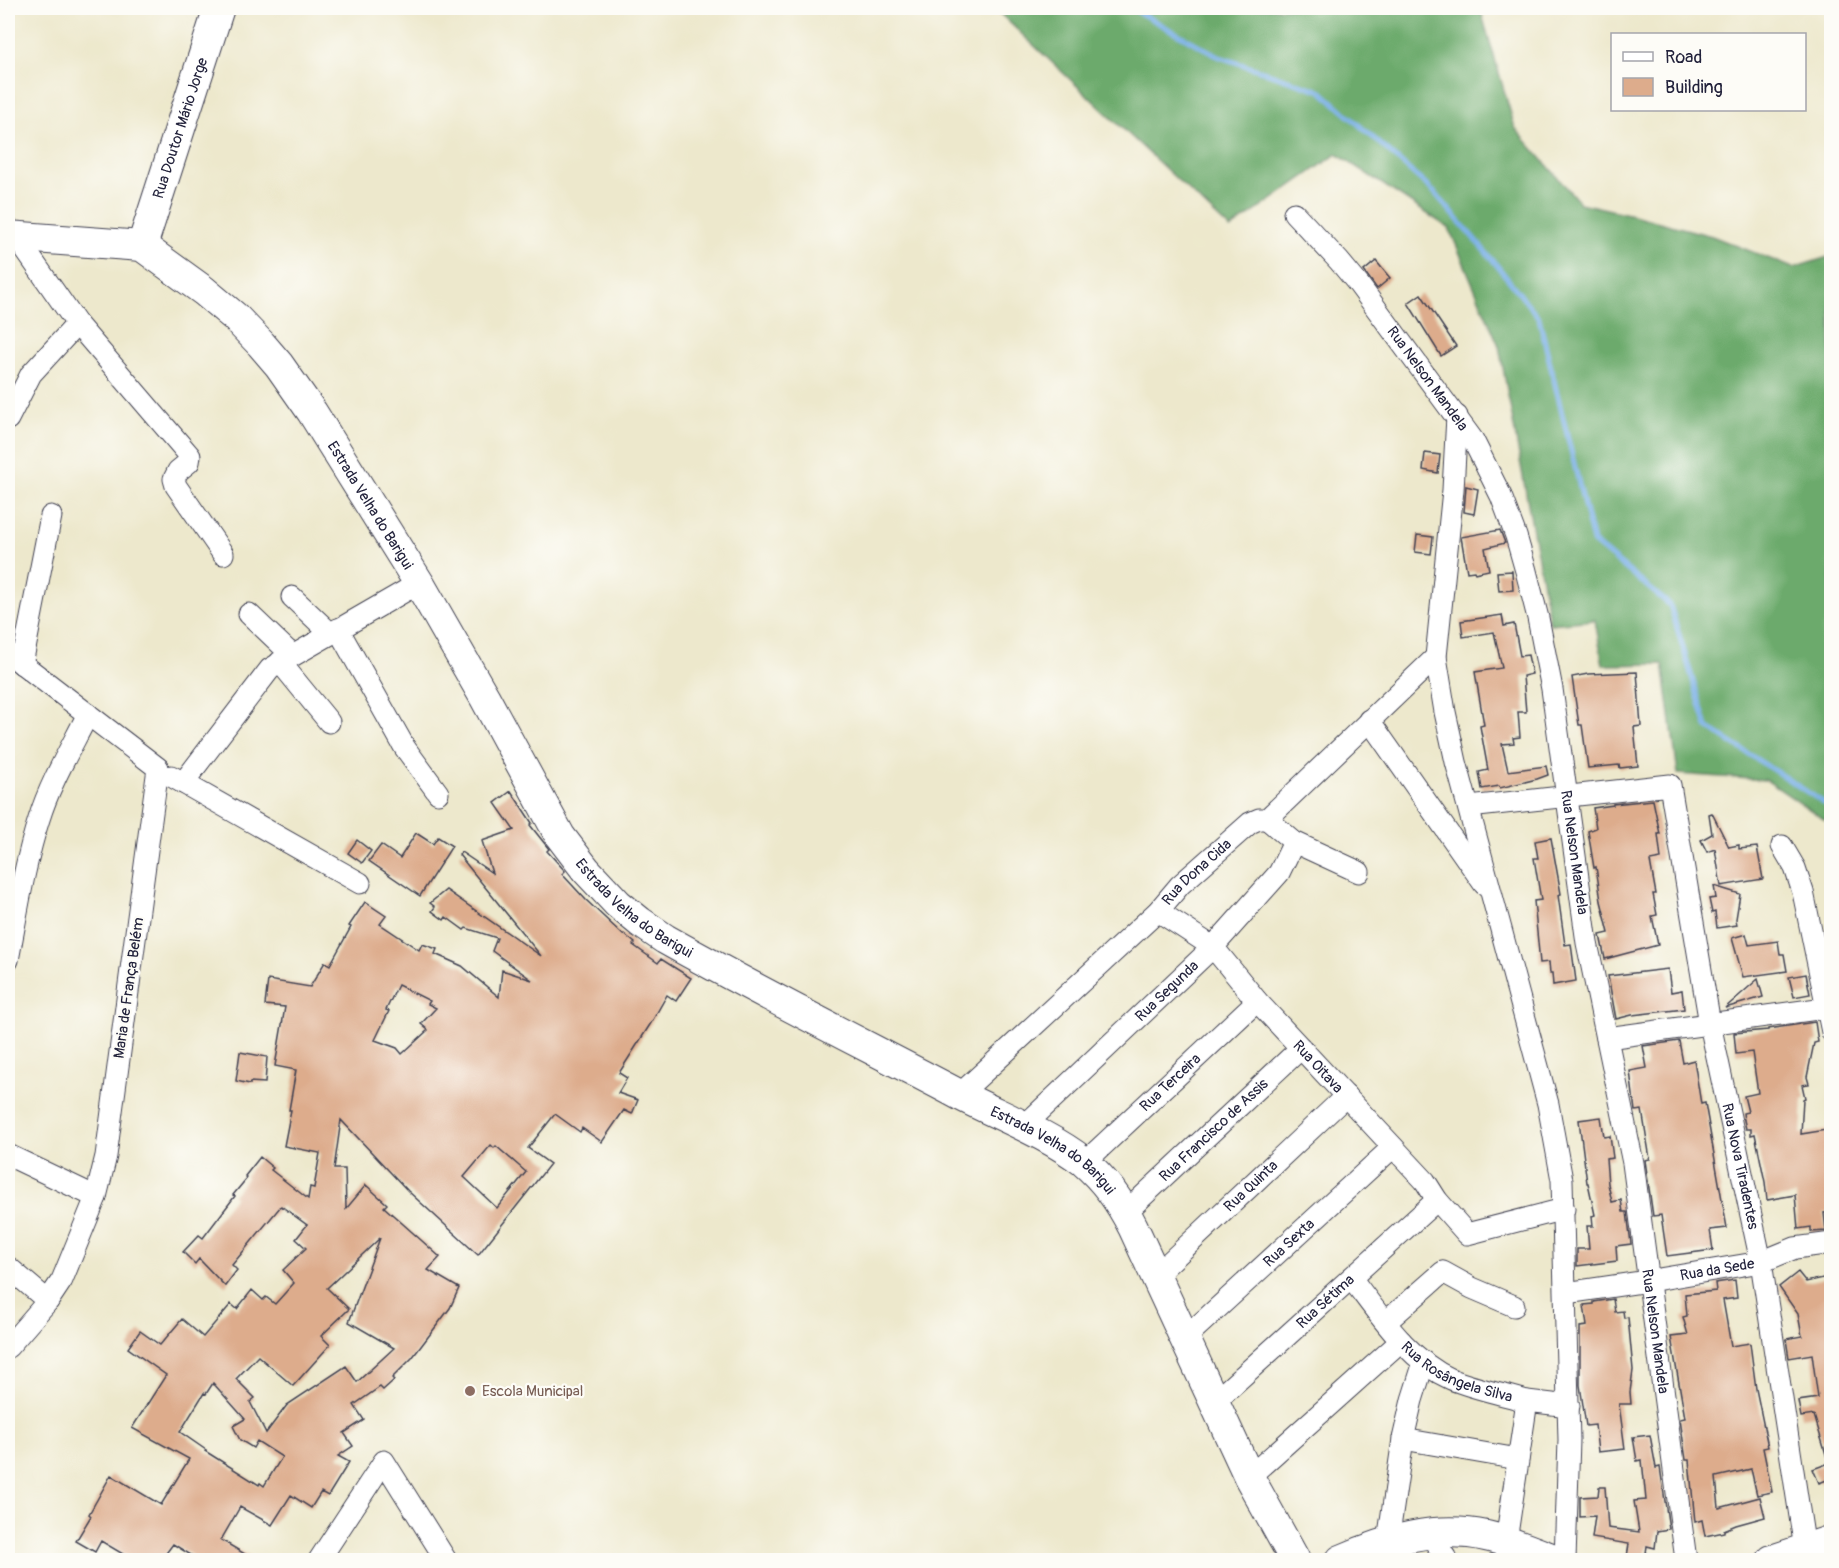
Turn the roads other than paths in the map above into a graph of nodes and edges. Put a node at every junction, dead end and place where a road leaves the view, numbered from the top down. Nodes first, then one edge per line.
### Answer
1 (219, 8) edge
2 (1294, 213) dead end
3 (12, 237) edge
4 (142, 246) junction
5 (77, 324) junction
6 (1457, 416) junction
7 (8, 419) edge
8 (51, 516) dead end
9 (223, 554) dead end
10 (419, 583) junction
11 (292, 597) dead end
12 (249, 614) dead end
13 (334, 631) junction
14 (1436, 657) junction
15 (15, 658) edge
16 (286, 658) junction
17 (88, 714) junction
18 (1369, 720) junction
19 (329, 722) dead end
20 (158, 768) junction
21 (183, 783) junction
22 (438, 793) dead end
23 (1566, 795) junction
24 (1469, 807) junction
25 (1267, 819) junction
26 (1294, 842) junction
27 (1782, 846) dead end
28 (1359, 872) dead end
29 (360, 883) dead end
30 (1493, 897) junction
31 (1158, 911) junction
32 (1213, 947) junction
33 (8, 960) edge
34 (1257, 1001) junction
35 (1829, 1008) edge
36 (1710, 1024) junction
37 (1832, 1032) edge
38 (1607, 1038) junction
39 (1301, 1048) junction
40 (959, 1095) junction
41 (1346, 1096) junction
42 (1023, 1127) junction
43 (1393, 1147) junction
44 (8, 1155) edge
45 (1084, 1163) junction
46 (96, 1197) junction
47 (1437, 1200) junction
48 (1564, 1209) junction
49 (1126, 1212) junction
50 (1832, 1243) edge
51 (1761, 1262) junction
52 (8, 1267) edge
53 (1156, 1275) junction
54 (1351, 1278) junction
55 (1648, 1281) junction
56 (1566, 1293) junction
57 (48, 1301) junction
58 (1514, 1306) dead end
59 (1386, 1322) junction
60 (1185, 1338) junction
61 (1401, 1341) junction
62 (8, 1347) edge
63 (1424, 1362) junction
64 (1527, 1401) junction
65 (1214, 1402) junction
66 (1569, 1406) junction
67 (1403, 1439) junction
68 (1518, 1459) junction
69 (1249, 1477) junction
70 (1430, 1533) junction
71 (1388, 1541) junction
72 (1506, 1541) junction
73 (1818, 1545) edge
74 (319, 1560) edge
75 (446, 1560) edge
76 (1295, 1560) edge
77 (1341, 1560) edge
78 (1447, 1560) edge
79 (1556, 1560) edge
80 (1565, 1560) edge
81 (1686, 1560) edge
82 (1772, 1560) edge

1 - 4 street, Rua Doutor Mário Jorge
2 - 6 street, Rua Nelson Mandela
3 - 4 street
3 - 5 street
4 - 10 street, Estrada Velha do Barigui
5 - 7 street
5 - 9 street
6 - 14 street
6 - 23 street, Rua Nelson Mandela
8 - 15 street
10 - 13 street
10 - 40 street, Estrada Velha do Barigui
11 - 13 street
12 - 16 street
13 - 16 street
13 - 22 street
14 - 18 street, Rua Dona Cida
14 - 24 street
15 - 17 street
16 - 19 street
16 - 21 street
17 - 20 street
17 - 33 street
18 - 25 street, Rua Dona Cida
18 - 30 street
20 - 21 street
20 - 46 street, Maria de França Belém
21 - 29 street
23 - 24 street
23 - 36 street, Rua Nova Tiradentes
23 - 38 street, Rua Nelson Mandela
24 - 30 street
25 - 26 street
25 - 31 street, Rua Dona Cida
26 - 28 street
26 - 32 street, Rua Segunda
27 - 35 street
30 - 48 street
31 - 32 street, Rua Oitava
31 - 40 street, Rua Dona Cida
32 - 34 street, Rua Oitava
32 - 42 street, Rua Segunda
34 - 39 street, Rua Oitava
34 - 45 street, Rua Terceira
35 - 36 street
35 - 37 street
36 - 38 street
36 - 51 street, Rua Nova Tiradentes
38 - 55 street, Rua Nelson Mandela
39 - 41 street, Rua Oitava
39 - 49 street, Rua Francisco de Assis
40 - 42 street, Estrada Velha do Barigui
41 - 43 street, Rua Oitava
41 - 53 street, Rua Quinta
42 - 45 street, Estrada Velha do Barigui
43 - 47 street, Rua Oitava
43 - 60 street, Rua Sexta
44 - 46 street
45 - 49 street, Estrada Velha do Barigui
46 - 57 street, Maria de França Belém
47 - 48 street, Rua Oitava
47 - 54 street, Rua Sétima
48 - 56 street
49 - 53 street, Estrada Velha do Barigui
50 - 51 street, Rua da Sede
51 - 55 street, Rua da Sede
51 - 73 street, Rua Nova Tiradentes
52 - 57 street
53 - 60 street, Estrada Velha do Barigui
54 - 59 street, Rua Rosângela Silva
54 - 65 street, Rua Sétima
55 - 56 street, Rua da Sede
55 - 81 street, Rua Nelson Mandela
56 - 66 street
57 - 62 street, Maria de França Belém
58 - 59 street
59 - 61 street, Rua Rosângela Silva
60 - 65 street, Estrada Velha do Barigui
61 - 63 street, Rua Rosângela Silva
61 - 69 street
63 - 64 street, Rua Rosângela Silva
63 - 67 street
64 - 66 street
64 - 68 street, Rua Rosângela Silva
65 - 69 street, Estrada Velha do Barigui
66 - 80 street
67 - 68 street
67 - 71 street
68 - 72 street, Rua Rosângela Silva
69 - 76 street, Estrada Velha do Barigui
70 - 71 street
70 - 72 street
70 - 78 street
71 - 77 street
72 - 79 street
73 - 82 street
74 - 75 street

